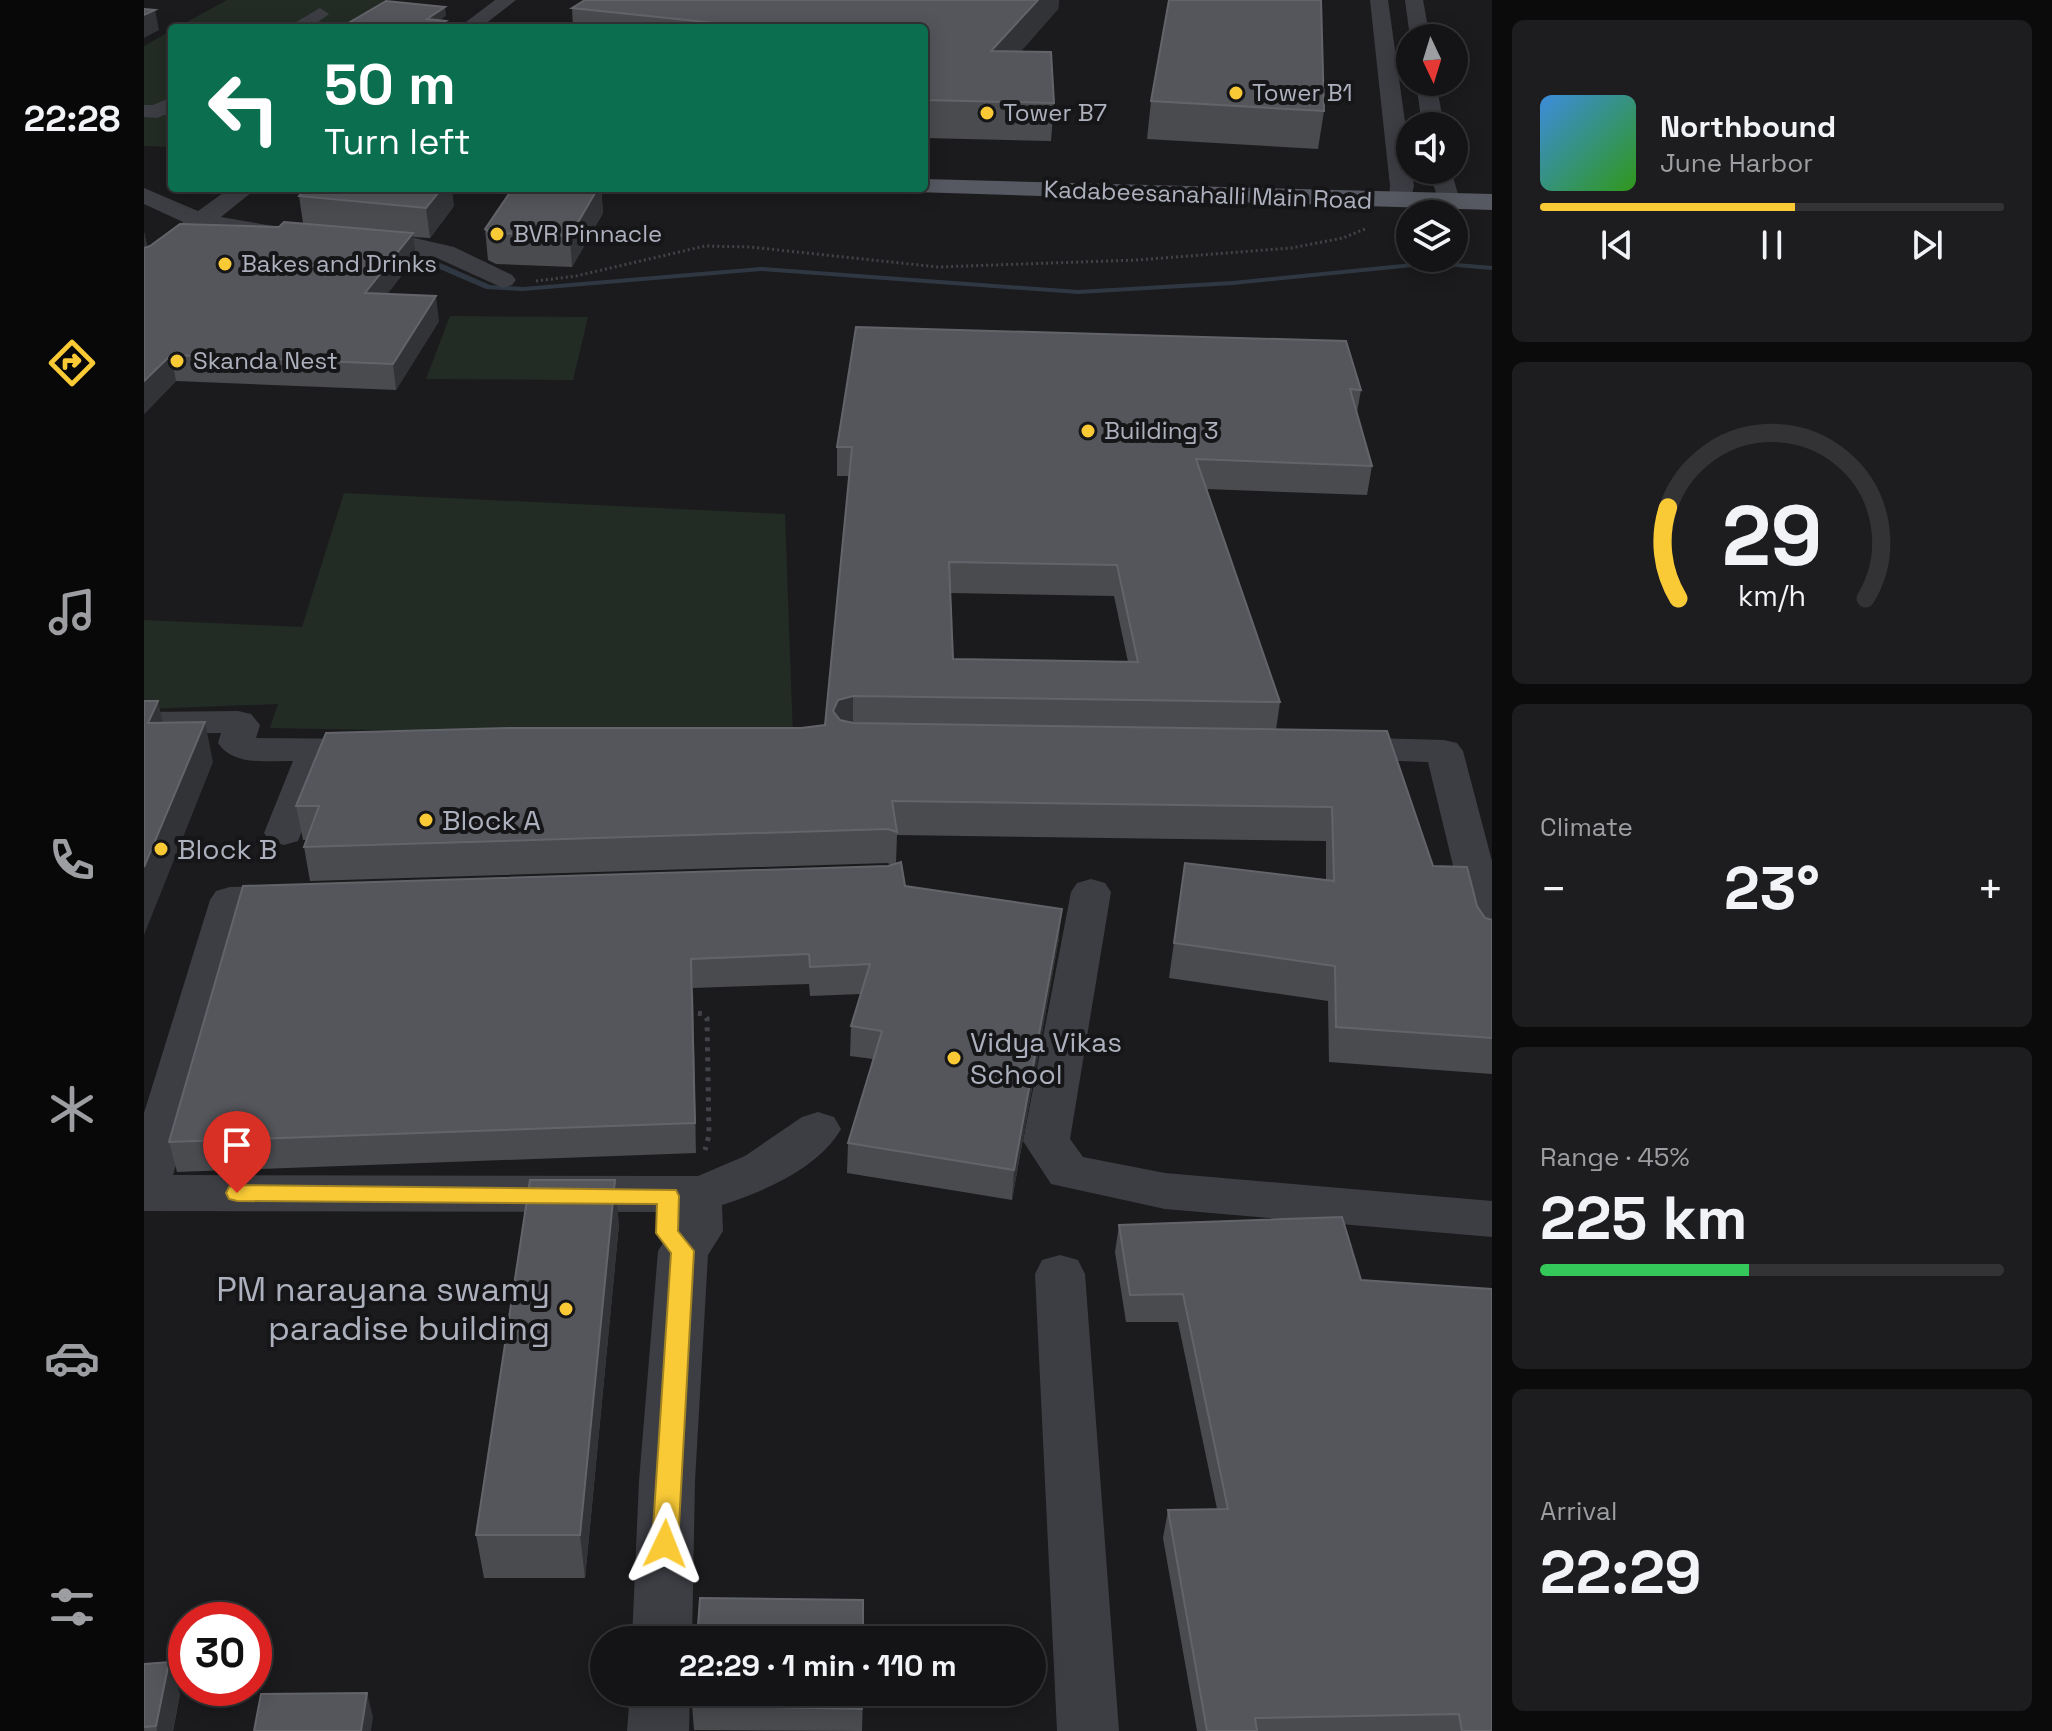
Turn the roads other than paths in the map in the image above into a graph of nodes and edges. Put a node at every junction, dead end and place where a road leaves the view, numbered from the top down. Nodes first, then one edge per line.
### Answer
1 (507, 0) edge
2 (1380, 8) edge
3 (1415, 9) edge
4 (320, 14) dead end
5 (303, 24) edge
6 (474, 24) edge
7 (168, 105) edge
8 (144, 111) edge
9 (928, 175) edge
10 (928, 187) edge
11 (1492, 189) edge
12 (1441, 190) edge
13 (240, 192) edge
14 (1402, 193) junction
15 (144, 195) edge
16 (1492, 202) edge
17 (200, 221) junction
18 (315, 237) edge
19 (342, 239) edge
20 (144, 263) edge
21 (503, 280) edge
22 (144, 723) edge
23 (1304, 748) edge
24 (406, 750) edge
25 (315, 752) junction
26 (284, 833) dead end
27 (1091, 892) dead end
28 (324, 897) edge
29 (1492, 940) edge
30 (818, 1129) dead end
31 (144, 1192) edge
32 (683, 1195) junction
33 (1492, 1219) edge
34 (1060, 1274) dead end
35 (662, 1626) edge
36 (659, 1706) edge
37 (658, 1731) edge
38 (1088, 1731) edge

1 - 6 street
2 - 3 street
2 - 14 street
4 - 5 street
7 - 8 street
9 - 14 main road, Kadabeesanahalli Main Road
10 - 14 main road, Kadabeesanahalli Main Road
11 - 12 main road, Kadabeesanahalli Main Road
12 - 14 main road, Kadabeesanahalli Main Road
12 - 16 main road, Kadabeesanahalli Main Road
13 - 17 street
15 - 17 street
17 - 18 street
17 - 20 street
19 - 21 street
22 - 25 street
23 - 29 street
24 - 25 street
25 - 26 street
27 - 33 street
28 - 31 street
30 - 32 street
31 - 32 street
32 - 35 street
34 - 38 street
36 - 37 street

